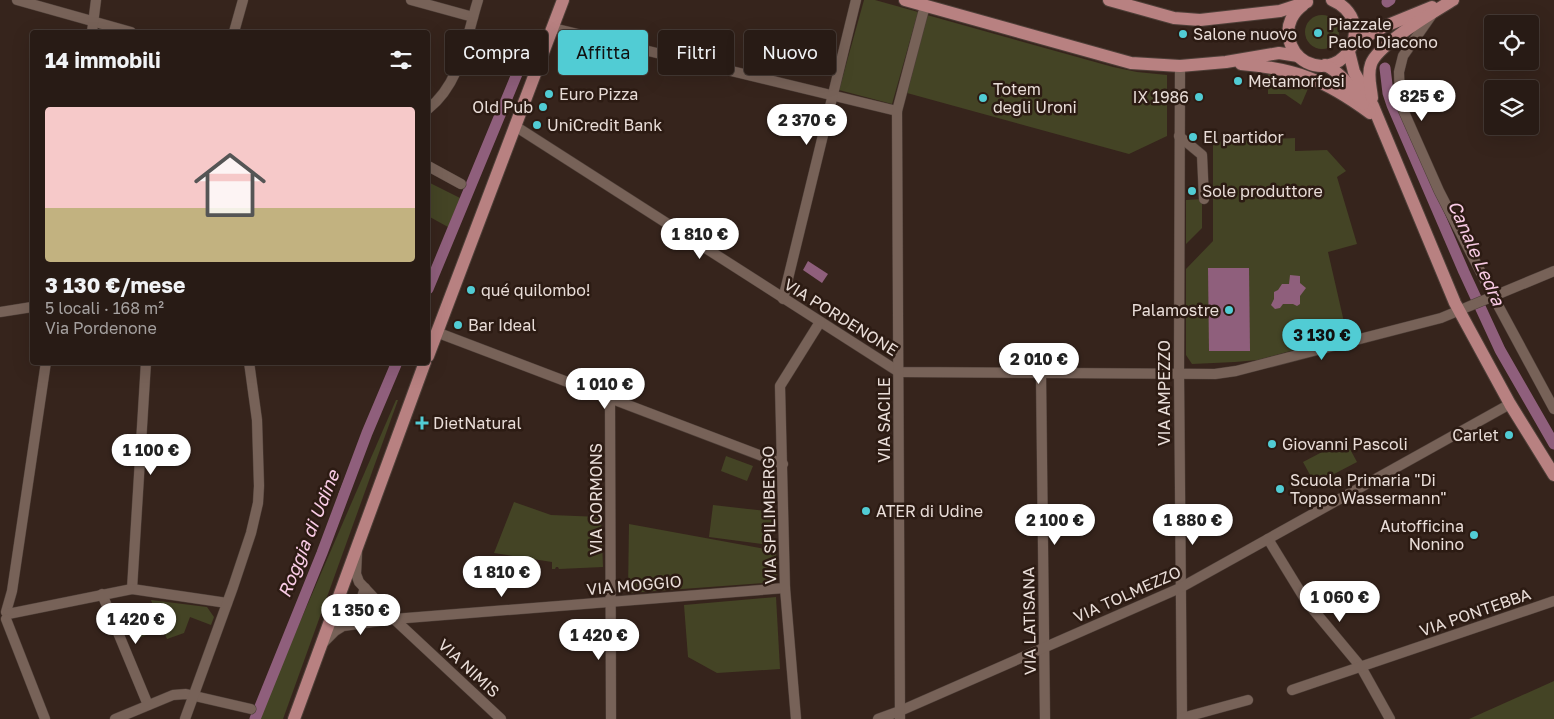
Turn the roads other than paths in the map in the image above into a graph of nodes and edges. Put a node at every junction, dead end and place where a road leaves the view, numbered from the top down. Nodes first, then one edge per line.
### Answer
1 (17, 0) edge
2 (96, 0) edge
3 (243, 0) edge
4 (411, 0) edge
5 (478, 0) edge
6 (563, 0) edge
7 (856, 0) edge
8 (905, 0) edge
9 (1109, 0) edge
10 (1336, 0) edge
11 (1449, 0) edge
12 (1453, 0) edge
13 (1309, 1) edge
14 (1124, 2) edge
15 (926, 6) junction
16 (1434, 12) junction
17 (473, 17) junction
18 (93, 22) junction
19 (553, 28) junction
20 (92, 30) edge
21 (124, 30) edge
22 (235, 30) edge
23 (1351, 48) junction
24 (1298, 56) junction
25 (1226, 62) junction
26 (1325, 65) junction
27 (1180, 66) junction
28 (832, 96) junction
29 (430, 107) edge
30 (1372, 109) junction
31 (897, 111) junction
32 (515, 126) junction
33 (1179, 136) junction
34 (430, 167) edge
35 (461, 184) dead end
36 (1204, 200) dead end
37 (1554, 271) edge
38 (1489, 298) junction
39 (783, 299) junction
40 (30, 306) edge
41 (1464, 309) junction
42 (0, 312) edge
43 (820, 322) junction
44 (436, 332) junction
45 (430, 350) edge
46 (46, 365) edge
47 (146, 365) edge
48 (249, 365) edge
49 (424, 365) edge
50 (899, 372) junction
51 (1041, 373) junction
52 (1179, 373) junction
53 (610, 398) junction
54 (1510, 404) junction
55 (1554, 409) edge
56 (783, 464) junction
57 (1554, 475) edge
58 (1268, 539) junction
59 (358, 548) junction
60 (365, 588) junction
61 (785, 588) junction
62 (1180, 588) junction
63 (132, 589) junction
64 (102, 594) junction
65 (612, 602) junction
66 (1554, 602) edge
67 (227, 603) junction
68 (3, 613) edge
69 (394, 619) junction
70 (358, 624) junction
71 (322, 643) junction
72 (1044, 647) junction
73 (1360, 666) junction
74 (1292, 690) dead end
75 (192, 696) junction
76 (1248, 700) dead end
77 (148, 705) junction
78 (250, 709) dead end
79 (900, 715) edge
80 (45, 719) edge
81 (115, 719) edge
82 (184, 719) edge
83 (294, 719) edge
84 (501, 719) edge
85 (611, 719) edge
86 (796, 719) edge
87 (878, 719) edge
88 (1045, 719) edge
89 (1183, 719) edge
90 (1390, 719) edge

1 - 18 street
2 - 18 street
3 - 22 street
4 - 17 street
5 - 17 street
6 - 19 main road
7 - 28 street
8 - 15 main road
9 - 14 main road
10 - 23 main road
11 - 23 main road
12 - 16 main road
13 - 14 main road
13 - 24 main road
15 - 27 main road
15 - 31 street, VIA SACILE
16 - 30 main road
16 - 38 street
17 - 29 street
18 - 20 street
18 - 21 street
19 - 28 street
19 - 32 main road
23 - 26 main road
23 - 30 main road
24 - 25 main road
24 - 26 main road
25 - 27 main road
25 - 30 main road
26 - 30 main road
27 - 33 street, VIA AMPEZZO
28 - 31 street
28 - 39 street
30 - 41 main road
31 - 50 street, VIA SACILE
32 - 39 street, VIA PORDENONE
32 - 44 main road
33 - 36 street
33 - 52 street, VIA AMPEZZO
34 - 35 street
37 - 38 street, VIA PORDENONE
38 - 41 street, VIA PORDENONE
38 - 55 street
39 - 43 street, VIA PORDENONE
40 - 42 street
41 - 52 street, VIA PORDENONE
41 - 54 main road
43 - 50 street, VIA PORDENONE
43 - 56 street, VIA SPILIMBERGO
44 - 45 main road
44 - 53 street
46 - 68 street
47 - 63 street
48 - 67 street
49 - 59 main road
50 - 51 street, VIA PORDENONE
50 - 79 street, VIA SACILE
51 - 52 street, VIA PORDENONE
51 - 72 street, VIA LATISANA
52 - 62 street, VIA AMPEZZO
53 - 56 street
53 - 65 street, VIA CORMONS
54 - 57 main road
54 - 58 street, VIA TOLMEZZO
56 - 61 street, VIA SPILIMBERGO
58 - 62 street, VIA TOLMEZZO
58 - 73 street
59 - 60 street, VIA NIMIS
59 - 71 main road
60 - 69 street, VIA NIMIS
60 - 70 street
61 - 65 street, VIA MOGGIO
61 - 86 street, VIA SPILIMBERGO
62 - 72 street, VIA TOLMEZZO
62 - 89 street, VIA AMPEZZO
63 - 64 street
63 - 67 street
64 - 68 street
64 - 77 street
65 - 69 street, VIA MOGGIO
65 - 85 street, VIA CORMONS
66 - 73 street, VIA PONTEBBA
67 - 75 street
68 - 80 street
69 - 70 street
69 - 84 street, VIA NIMIS
70 - 71 street
71 - 83 main road
72 - 79 street, VIA TOLMEZZO
72 - 88 street, VIA LATISANA
73 - 74 street, VIA PONTEBBA
73 - 90 street
75 - 77 street
75 - 78 street
75 - 82 street
76 - 89 street
77 - 81 street
79 - 87 street, VIA TOLMEZZO

